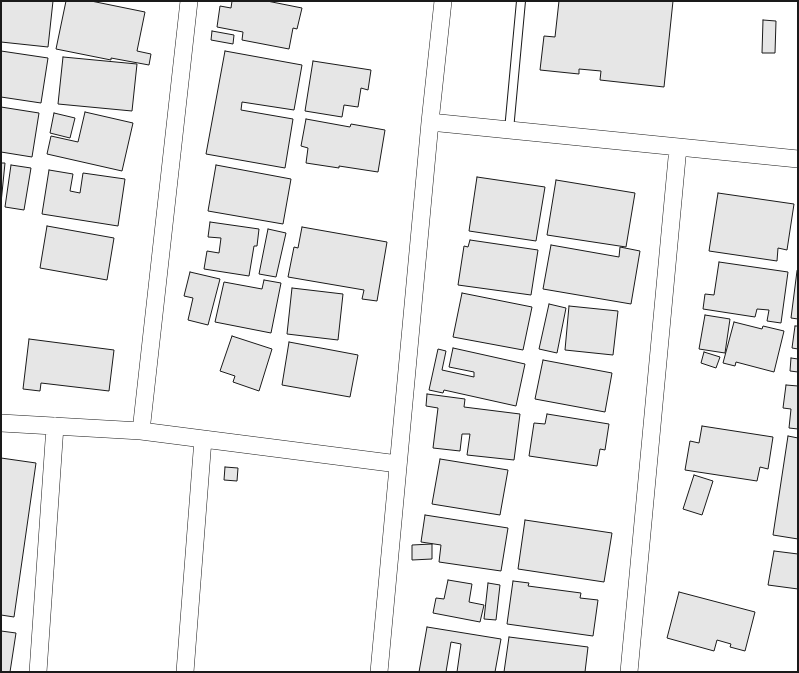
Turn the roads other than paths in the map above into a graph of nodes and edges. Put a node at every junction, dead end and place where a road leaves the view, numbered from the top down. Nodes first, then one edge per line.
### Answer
1 (189, 1) edge
2 (443, 1) edge
3 (520, 1) edge
4 (430, 122) junction
5 (509, 130) junction
6 (678, 147) junction
7 (798, 159) edge
8 (1, 423) edge
9 (55, 426) junction
10 (142, 431) junction
11 (203, 439) junction
12 (398, 464) junction
13 (38, 672) edge
14 (185, 672) edge
15 (379, 672) edge
16 (629, 672) edge

1 - 10 street
2 - 4 street
3 - 5 lane
4 - 5 street
4 - 12 street
5 - 6 street
6 - 7 street
6 - 16 street
8 - 9 street
9 - 10 street
9 - 13 street
10 - 11 street
11 - 12 street
11 - 14 street
12 - 15 street

